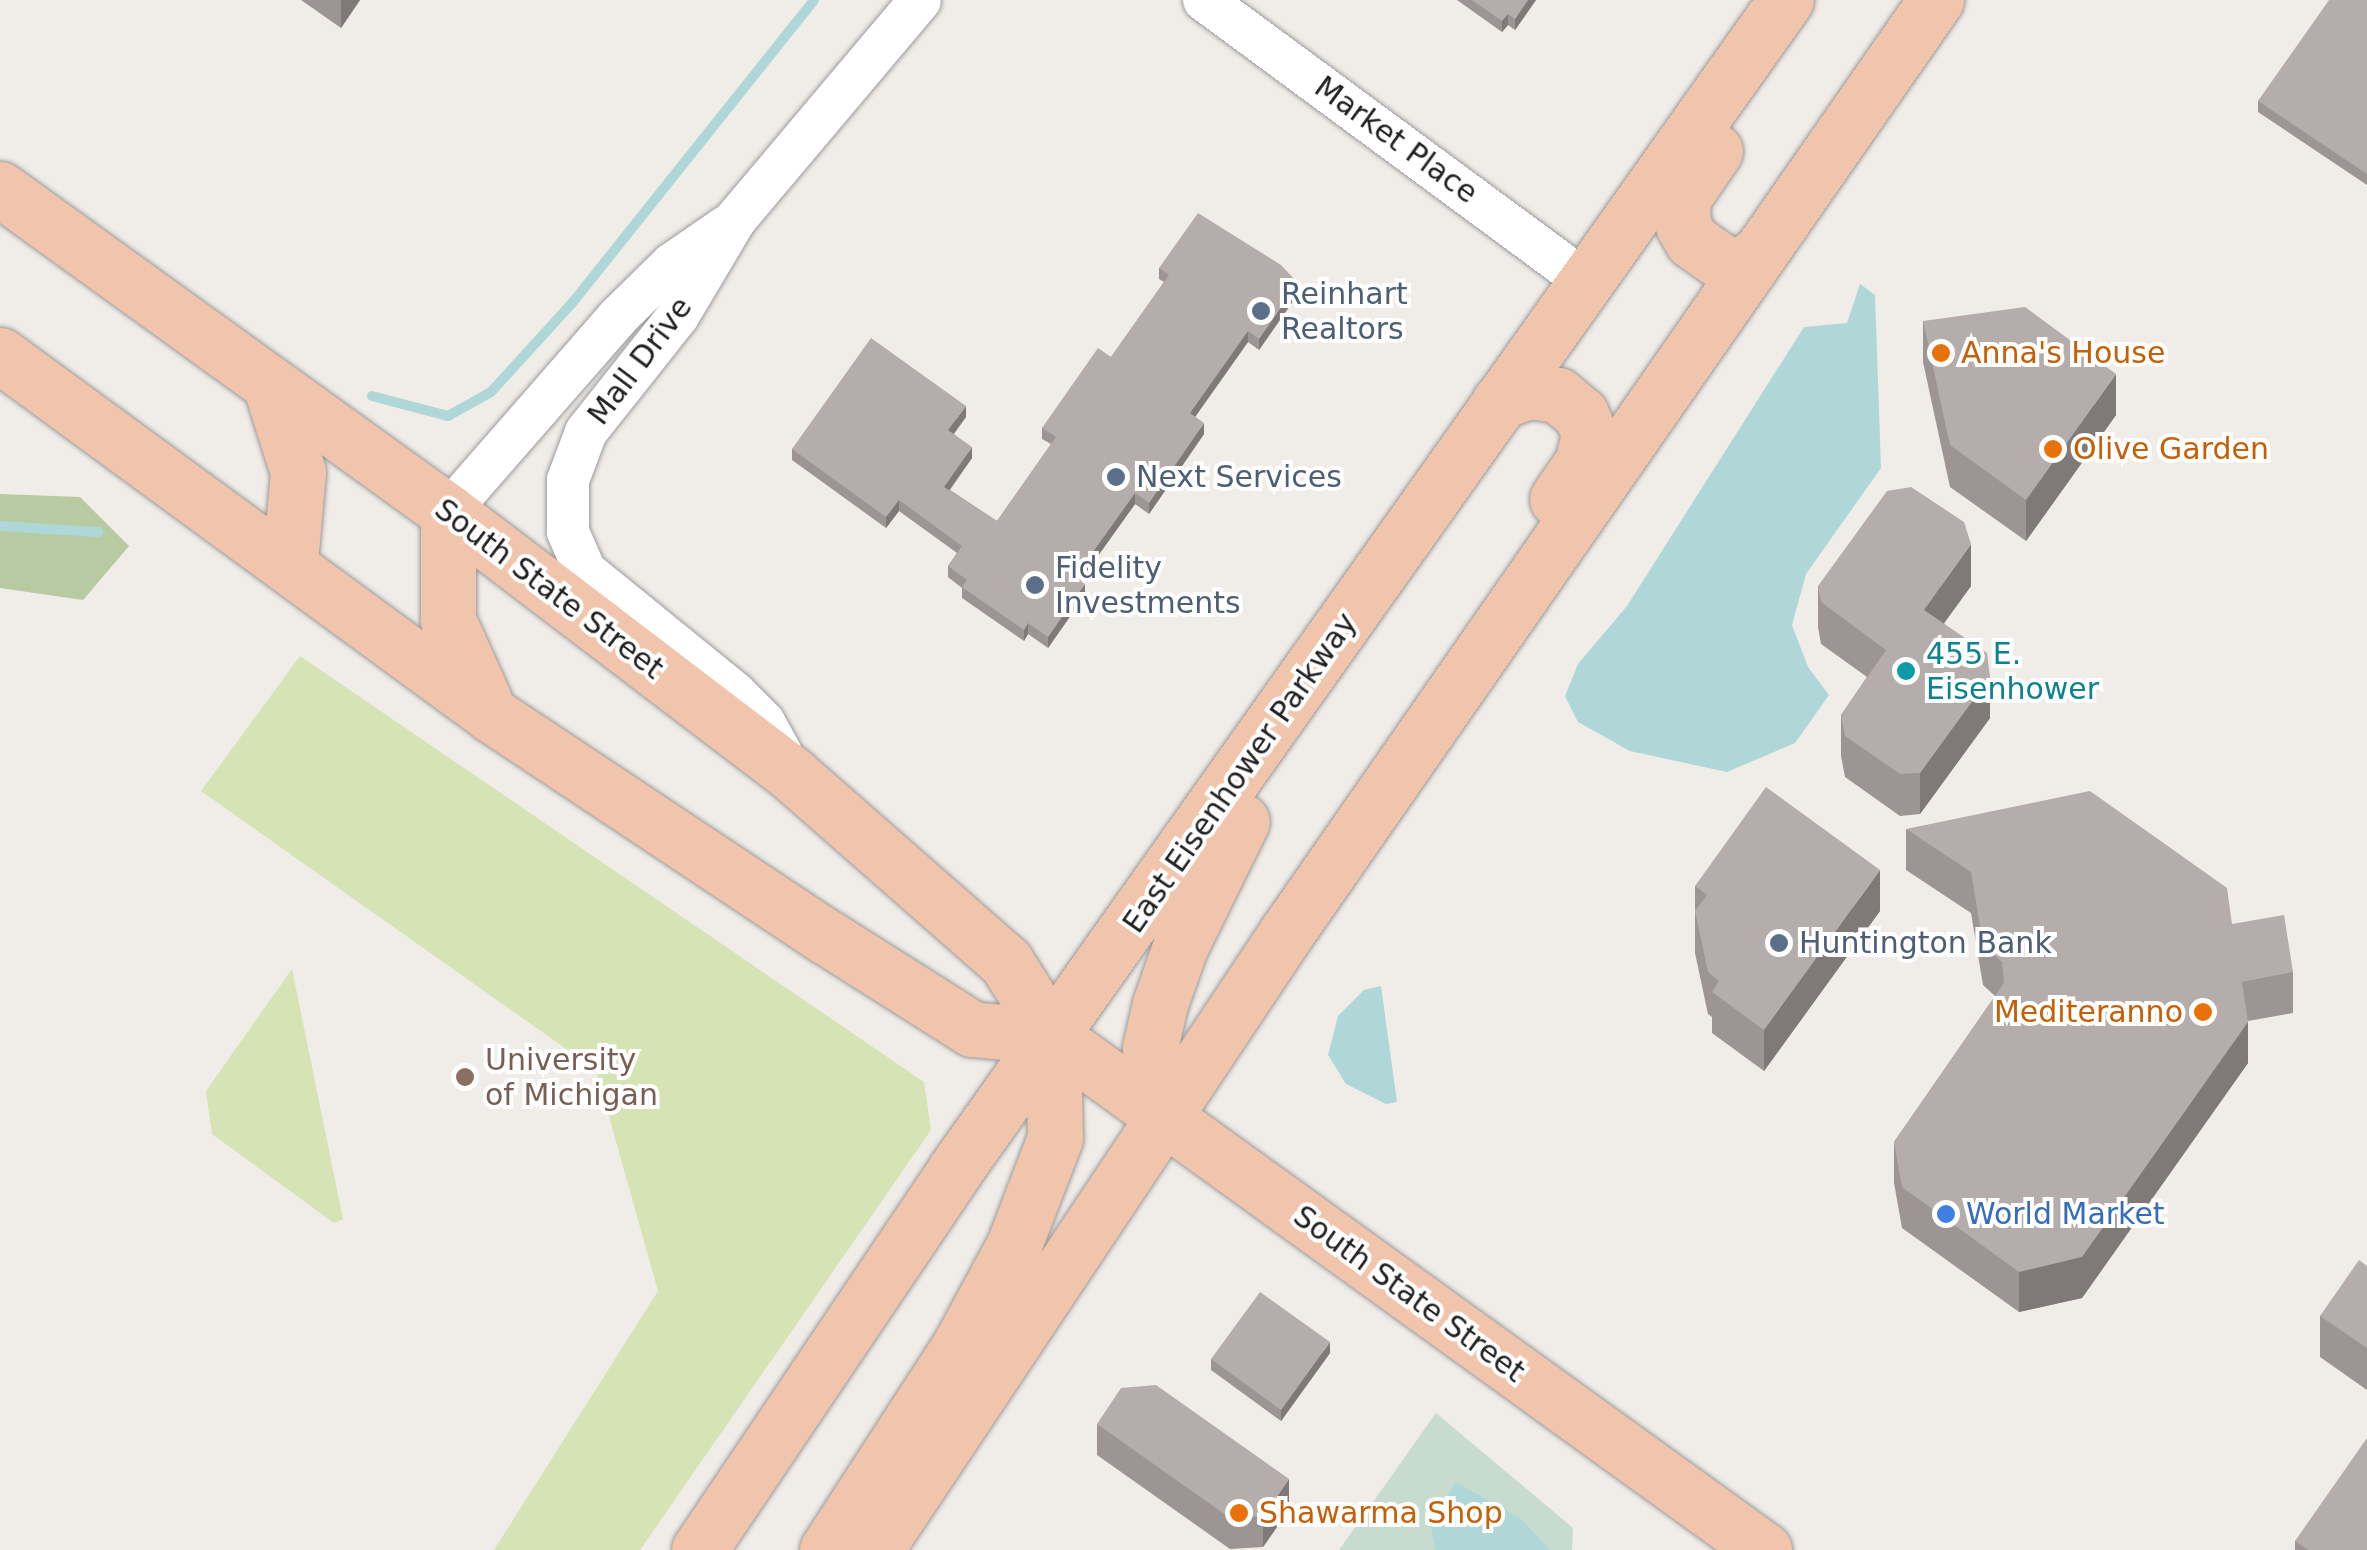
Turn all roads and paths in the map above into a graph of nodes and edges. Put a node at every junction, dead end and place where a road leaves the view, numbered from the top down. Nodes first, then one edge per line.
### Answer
1 (920, 0) edge
2 (1204, 0) edge
3 (1786, 0) edge
4 (1818, 0) edge
5 (1892, 0) edge
6 (1936, 0) edge
7 (1837, 142) junction
8 (0, 189) edge
9 (0, 218) edge
10 (735, 220) junction
11 (1760, 252) junction
12 (1586, 282) junction
13 (142, 292) junction
14 (0, 355) edge
15 (271, 387) junction
16 (1499, 402) junction
17 (1451, 474) junction
18 (448, 512) junction
19 (290, 561) junction
20 (492, 714) junction
21 (793, 775) junction
22 (1287, 932) junction
23 (1053, 1037) junction
24 (1162, 1116) junction
25 (955, 1170) junction
26 (699, 1550) edge
27 (723, 1550) edge
28 (827, 1550) edge
29 (875, 1550) edge
30 (1764, 1550) edge

1 - 10 street, Mall Drive
2 - 12 street, Market Place
3 - 12 main road, East Eisenhower Parkway
4 - 11 main road
5 - 7 main road
6 - 7 main road
7 - 11 main road
8 - 13 main road, South State Street
9 - 13 main road
10 - 18 street, Mall Drive
10 - 21 street, Mall Drive
11 - 22 main road
12 - 16 main road, East Eisenhower Parkway
13 - 15 main road, South State Street
14 - 19 main road, South State Street
15 - 18 main road, South State Street
15 - 19 main road
16 - 17 main road, East Eisenhower Parkway
16 - 22 main road
17 - 23 main road, East Eisenhower Parkway
17 - 24 main road
18 - 20 main road
18 - 21 main road, South State Street
19 - 20 main road, South State Street
20 - 23 main road, South State Street
21 - 23 main road, South State Street
22 - 24 main road
23 - 24 main road, South State Street
23 - 25 main road, East Eisenhower Parkway
23 - 28 main road
24 - 29 main road
24 - 30 main road, South State Street
25 - 26 main road, East Eisenhower Parkway
25 - 27 main road

